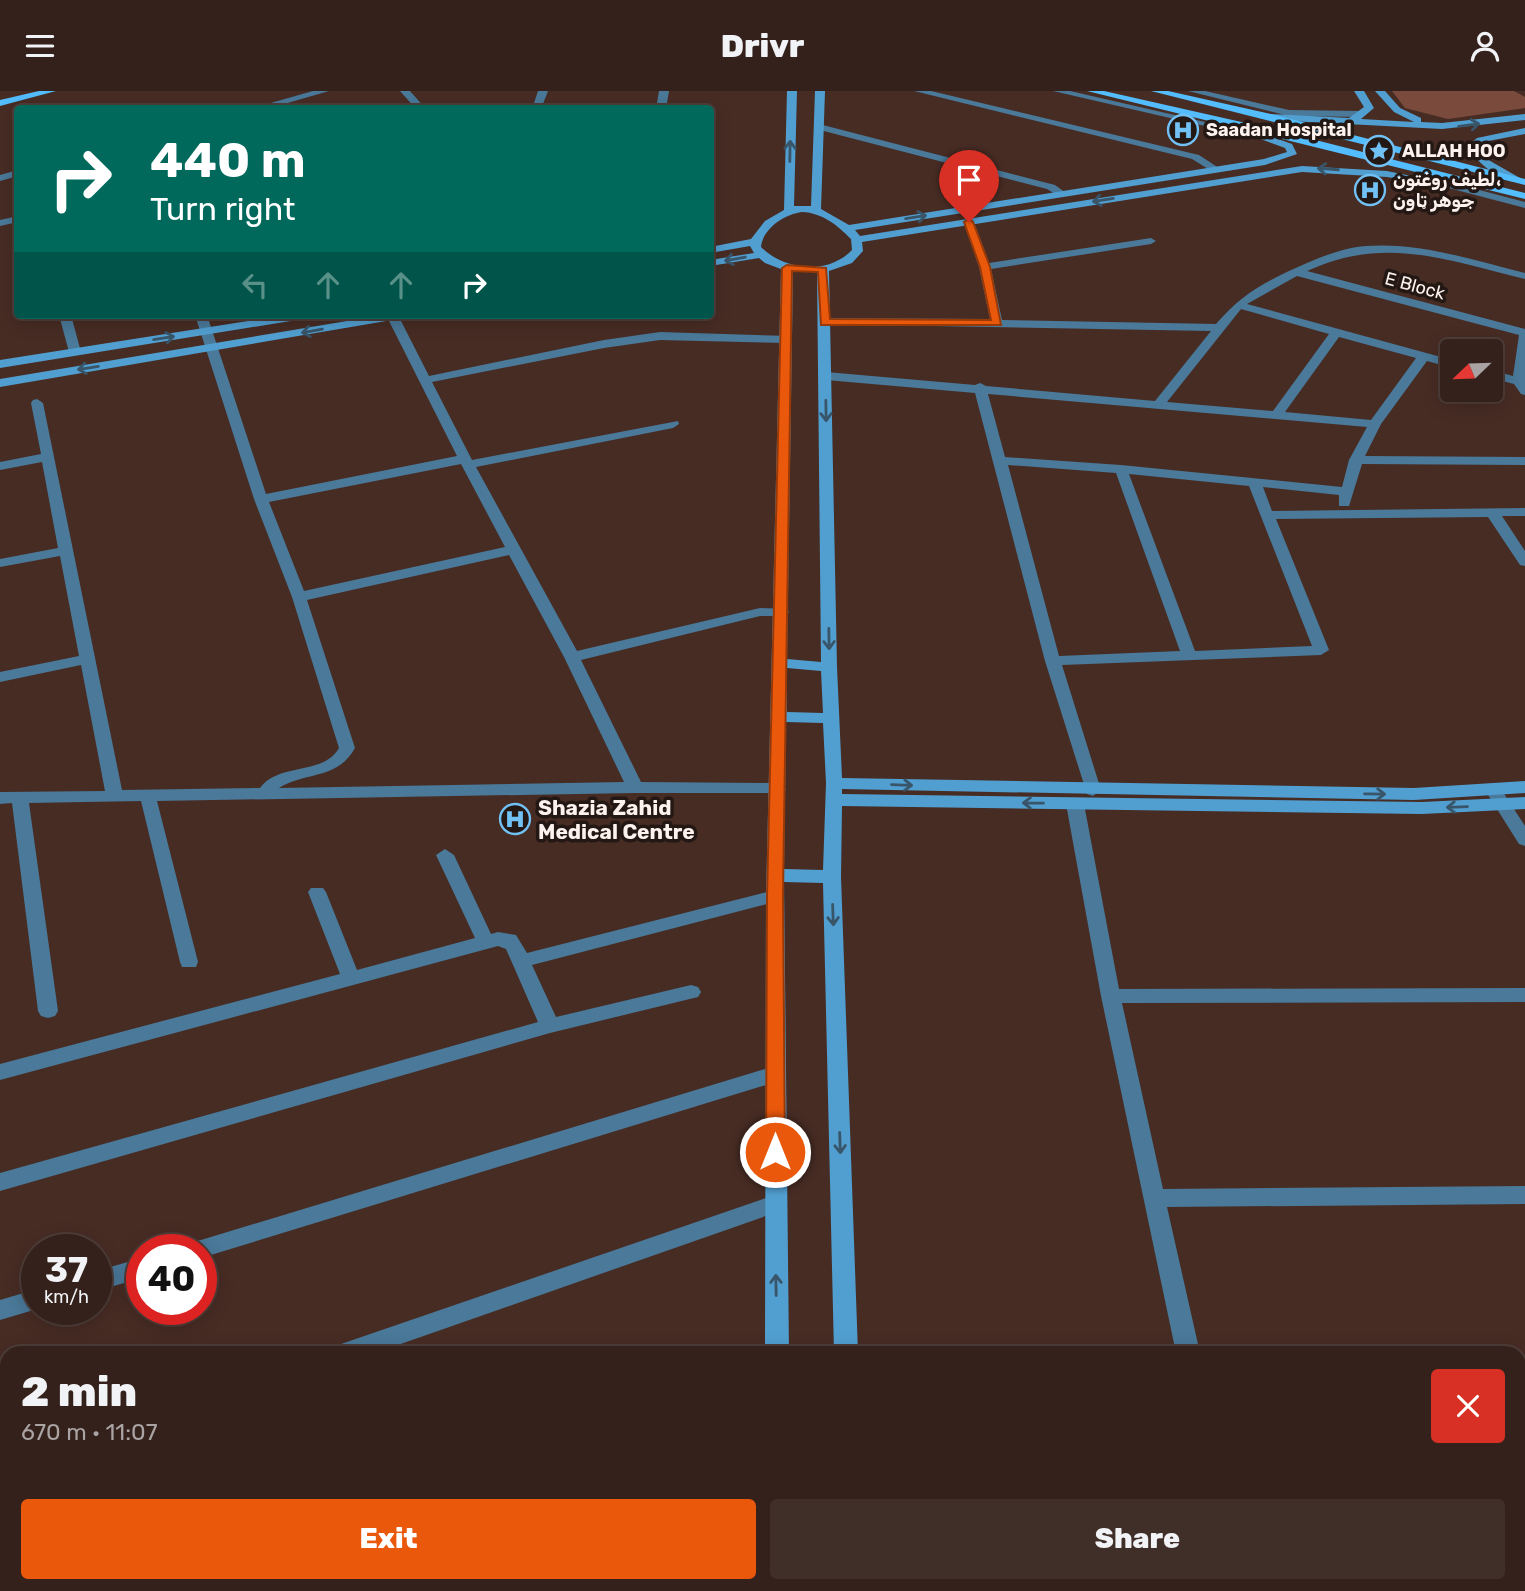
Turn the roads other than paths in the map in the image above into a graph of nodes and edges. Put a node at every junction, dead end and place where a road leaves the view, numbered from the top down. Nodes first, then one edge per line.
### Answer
1 (51, 91) edge
2 (324, 91) edge
3 (405, 91) edge
4 (792, 91) edge
5 (820, 91) edge
6 (919, 91) edge
7 (1058, 91) edge
8 (1092, 91) edge
9 (1156, 91) edge
10 (1193, 91) edge
11 (1359, 91) edge
12 (1380, 91) edge
13 (0, 103) edge
14 (270, 105) edge
15 (418, 105) edge
16 (1271, 117) junction
17 (1357, 117) junction
18 (1525, 117) edge
19 (1431, 126) junction
20 (819, 127) junction
21 (1525, 131) edge
22 (1264, 134) junction
23 (1217, 170) junction
24 (1522, 179) edge
25 (1448, 182) junction
26 (1061, 193) junction
27 (1525, 196) edge
28 (1525, 205) edge
29 (816, 210) junction
30 (789, 212) junction
31 (969, 222) junction
32 (849, 228) junction
33 (859, 239) junction
34 (1151, 241) dead end
35 (755, 242) junction
36 (714, 249) edge
37 (760, 255) junction
38 (714, 262) edge
39 (985, 267) junction
40 (787, 268) junction
41 (823, 270) junction
42 (1296, 272) junction
43 (1525, 276) edge
44 (1238, 305) junction
45 (66, 319) edge
46 (202, 319) edge
47 (285, 319) edge
48 (381, 319) edge
49 (399, 319) edge
50 (825, 322) junction
51 (997, 323) junction
52 (1218, 328) junction
53 (1337, 331) junction
54 (207, 332) junction
55 (1525, 333) edge
56 (786, 339) junction
57 (213, 348) junction
58 (75, 352) junction
59 (1424, 356) junction
60 (1440, 361) edge
61 (0, 364) edge
62 (826, 376) junction
63 (1503, 378) edge
64 (426, 380) junction
65 (0, 383) edge
66 (1522, 386) edge
67 (980, 387) junction
68 (37, 403) dead end
69 (1158, 405) junction
70 (1277, 415) junction
71 (673, 424) dead end
72 (1375, 424) junction
73 (48, 457) junction
74 (1356, 460) junction
75 (1000, 461) junction
76 (1525, 461) edge
77 (466, 462) junction
78 (0, 466) edge
79 (1121, 469) junction
80 (1254, 482) junction
81 (1348, 492) junction
82 (261, 499) junction
83 (1492, 512) junction
84 (1525, 512) edge
85 (1341, 513) junction
86 (1268, 515) junction
87 (515, 549) junction
88 (68, 550) junction
89 (1525, 562) edge
90 (0, 563) edge
91 (299, 597) junction
92 (782, 612) junction
93 (1189, 656) junction
94 (572, 657) junction
95 (87, 659) junction
96 (1054, 661) junction
97 (779, 663) junction
98 (829, 667) junction
99 (0, 677) edge
100 (778, 717) junction
101 (832, 718) junction
102 (635, 787) junction
103 (1525, 787) edge
104 (778, 789) junction
105 (1093, 790) junction
106 (834, 792) junction
107 (264, 794) junction
108 (20, 797) junction
109 (115, 797) junction
110 (148, 797) junction
111 (0, 798) edge
112 (1498, 798) junction
113 (1525, 803) edge
114 (1075, 804) junction
115 (1525, 840) edge
116 (445, 855) dead end
117 (776, 875) junction
118 (832, 877) junction
119 (317, 892) dead end
120 (775, 896) junction
121 (485, 941) junction
122 (522, 961) junction
123 (189, 962) dead end
124 (351, 979) junction
125 (691, 992) dead end
126 (1525, 995) edge
127 (1111, 996) junction
128 (48, 1011) dead end
129 (550, 1026) junction
130 (0, 1072) edge
131 (775, 1074) junction
132 (0, 1182) edge
133 (1525, 1195) edge
134 (1156, 1198) junction
135 (775, 1204) junction
136 (217, 1244) edge
137 (21, 1304) edge
138 (0, 1310) edge
139 (364, 1346) edge
140 (778, 1346) edge
141 (846, 1346) edge
142 (1187, 1346) edge

1 - 13 main road
2 - 14 street
3 - 15 street
30 -> 4 street
5 - 20 street
6 - 23 street
7 - 22 street
8 - 22 main road
9 - 16 main road
10 - 17 street
11 - 17 street
12 - 19 street
16 - 17 street
16 - 24 main road
17 - 19 street
19 -> 18 street
20 - 26 street
20 - 29 street
21 - 24 street
22 - 23 street
22 - 25 main road
23 - 26 street
25 - 27 main road
25 - 28 street
25 -> 31 street
32 -> 26 street
29 - 30 street
29 - 32 street
30 - 35 street
31 - 33 street
31 - 39 street
32 - 33 street
33 - 41 street
34 - 39 street
35 - 36 street
35 - 37 street
37 -> 38 street
37 - 40 street
39 - 51 street
40 - 41 street
40 - 56 street
41 - 50 street
42 - 43 street, E Block
42 - 44 street, E Block
42 - 55 street, E Block
44 - 52 street, E Block
44 - 53 street
45 - 58 street
46 - 54 street
47 - 54 street
48 -> 57 street
49 - 64 street
50 - 51 street
50 - 62 street
51 - 52 street
52 - 69 street, E Block
53 - 59 street
53 - 70 street
54 - 57 street
58 -> 54 street
55 - 66 street
56 - 64 street
56 - 92 street
57 -> 65 street
57 - 82 street
58 - 61 street
59 - 60 street
59 - 72 street
62 - 67 street
62 -> 98 street
63 - 66 street
64 - 77 street
67 - 69 street
67 - 75 street
68 - 73 street
69 - 70 street
70 - 72 street
71 - 77 street
72 - 74 street
73 - 78 street
73 - 88 street
74 - 76 street
74 - 81 street
75 - 79 street
75 - 96 street
77 - 82 street
77 - 87 street
79 - 80 street
79 - 93 street
80 - 81 street
80 - 86 street
81 - 85 street
82 - 91 street
83 - 84 street
83 - 85 street
83 - 89 street
85 - 86 street
86 - 93 street
87 - 91 street
87 - 94 street
88 - 90 street
88 - 95 street
91 - 107 street
92 - 94 street
92 - 97 street
93 - 96 street
94 - 102 street
95 - 99 street
95 - 109 street
96 - 105 street
97 - 98 street
97 - 100 street
98 - 101 street
100 - 101 street
100 - 104 street
101 - 106 street
102 - 104 street
102 - 107 street
103 - 112 street
104 - 117 street
106 -> 105 street
105 -> 112 street
114 -> 106 street
106 - 118 street
107 - 110 street
108 - 109 street
108 - 111 street
108 - 128 street
109 - 110 street
110 - 123 street
112 - 113 street
112 -> 114 street
112 - 115 street
114 - 127 street
116 - 121 street
117 - 118 street
117 - 120 street
118 -> 141 street
119 - 124 street
120 - 122 street
120 - 131 street
121 - 122 street
121 - 124 street
122 - 129 street
124 - 130 street
125 - 129 street
126 - 127 street
127 - 134 street
129 - 132 street
131 - 135 street
131 - 136 street
133 - 134 street
134 - 142 street
135 - 139 street
140 -> 135 street
137 - 138 street

